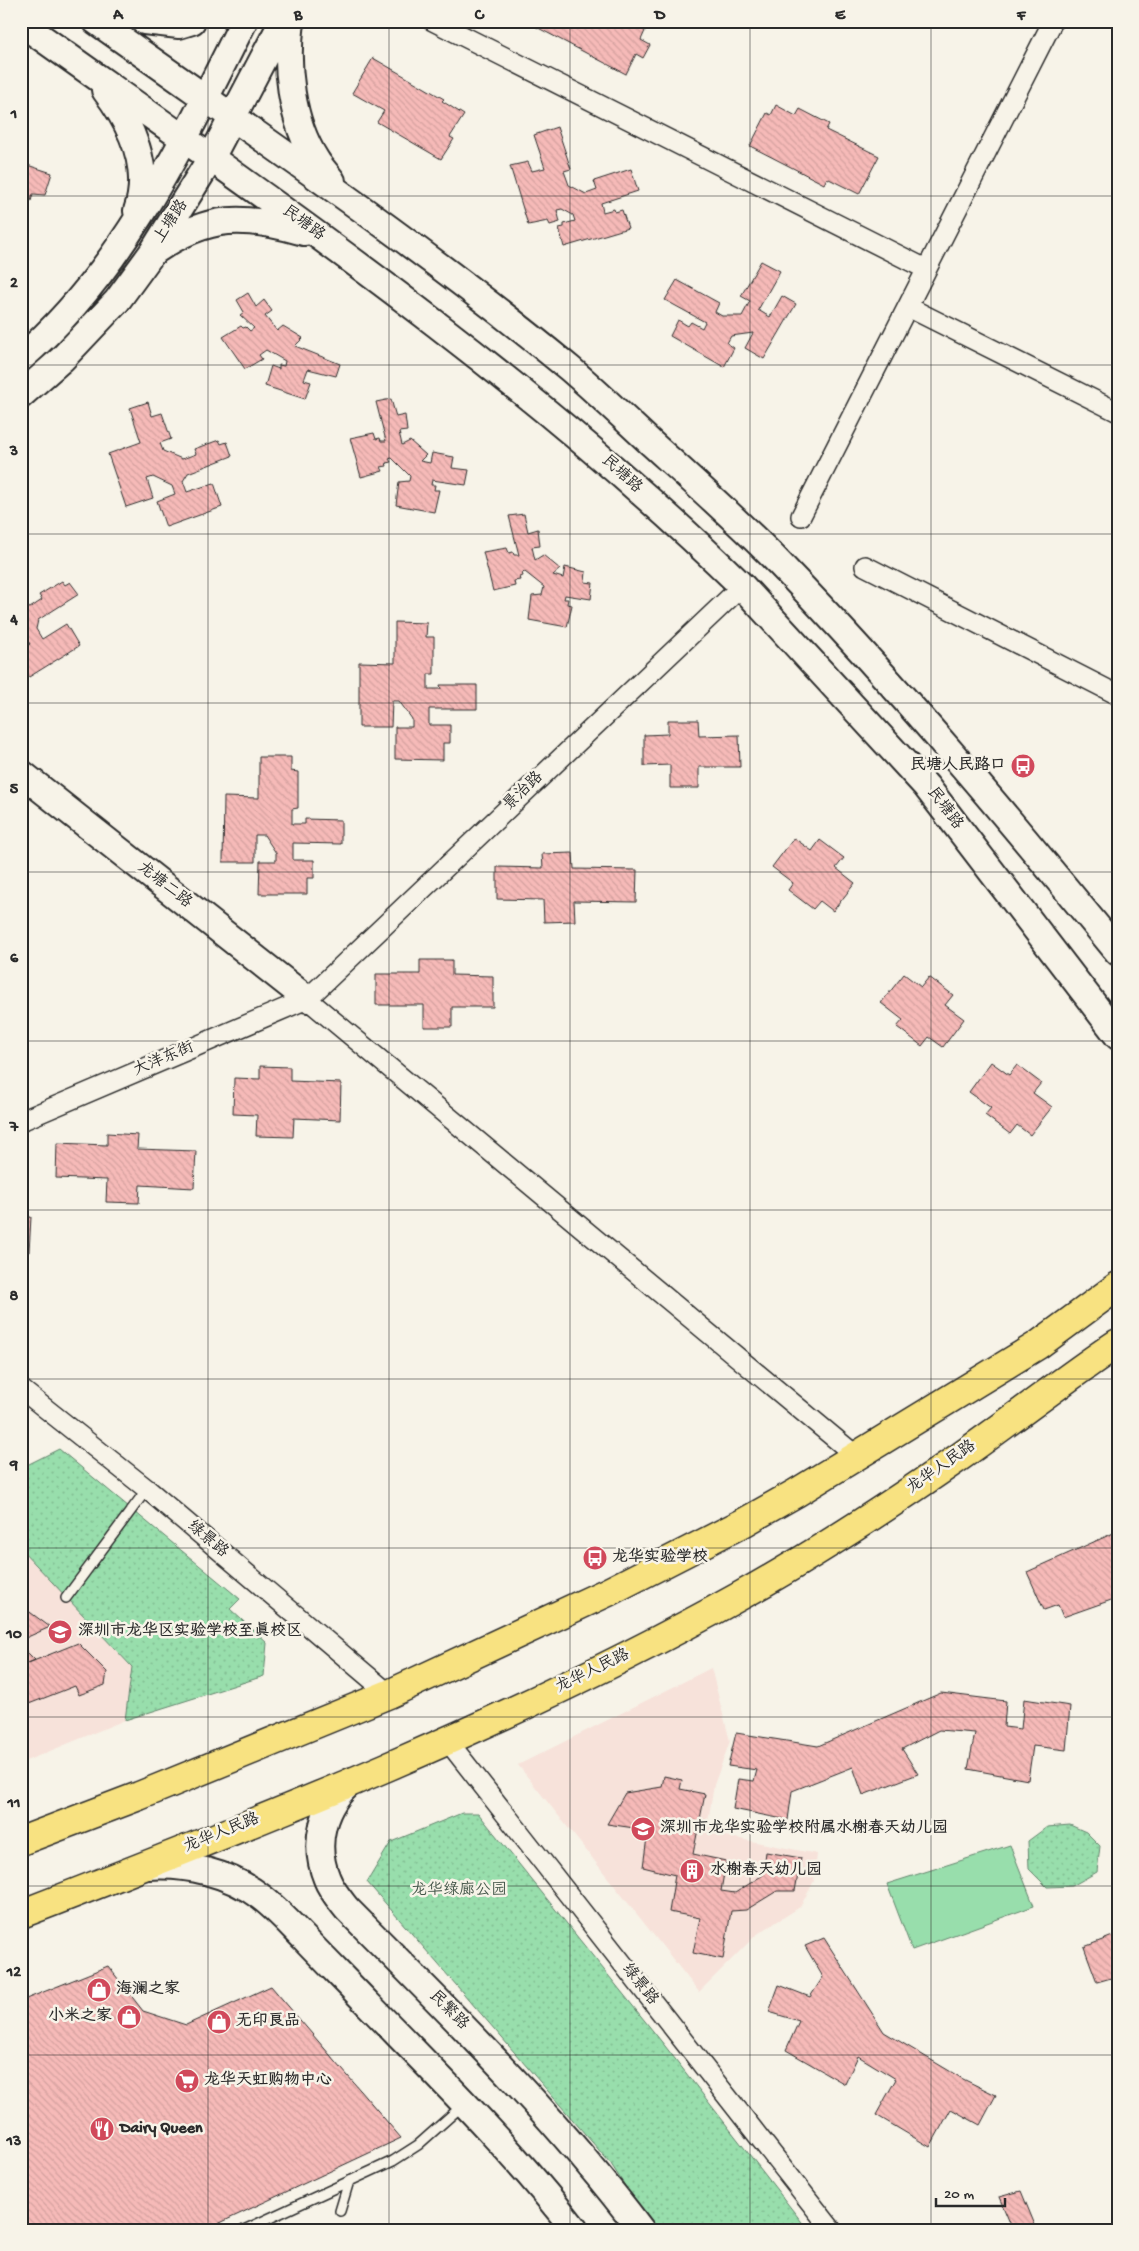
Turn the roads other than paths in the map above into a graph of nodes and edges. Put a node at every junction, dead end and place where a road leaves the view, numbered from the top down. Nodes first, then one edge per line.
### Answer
1 (96, 21) edge
2 (144, 21) edge
3 (192, 21) edge
4 (244, 21) edge
5 (283, 21) edge
6 (291, 21) edge
7 (433, 21) edge
8 (1053, 21) edge
9 (21, 23) edge
10 (92, 73) junction
11 (204, 98) junction
12 (232, 118) junction
13 (183, 138) junction
14 (211, 158) junction
15 (345, 198) junction
16 (126, 236) junction
17 (321, 236) junction
18 (152, 253) junction
19 (926, 270) junction
20 (908, 307) junction
21 (21, 358) edge
22 (21, 395) edge
23 (1118, 412) edge
24 (801, 516) dead end
25 (865, 566) dead end
26 (742, 586) junction
27 (1118, 696) edge
28 (21, 773) edge
29 (1118, 952) edge
30 (307, 999) junction
31 (1118, 1036) edge
32 (21, 1121) edge
33 (1118, 1286) edge
34 (1118, 1343) edge
35 (21, 1389) edge
36 (855, 1455) junction
37 (146, 1489) junction
38 (66, 1598) dead end
39 (389, 1694) junction
40 (446, 1740) junction
41 (354, 1780) junction
42 (21, 1841) edge
43 (144, 1866) junction
44 (21, 1914) edge
45 (465, 2103) junction
46 (349, 2181) junction
47 (340, 2211) dead end
48 (244, 2230) edge
49 (575, 2230) edge
50 (641, 2230) edge
51 (832, 2230) edge

1 - 11 main road
2 - 3 main road
4 - 11 main road, 上塘路
5 - 12 main road, 上塘路
6 - 15 main road
7 - 19 street
8 - 19 street
9 - 10 main road, 民塘路
10 - 13 main road, 民塘路
10 - 16 main road
11 - 12 main road
11 - 13 main road, 上塘路
12 - 14 main road, 上塘路
12 - 15 main road
13 - 14 main road, 民塘路
13 - 16 main road, 上塘路
14 - 17 main road, 民塘路
14 - 18 main road, 上塘路
15 - 29 main road
16 - 21 main road, 上塘路
17 - 18 main road
17 - 26 main road, 民塘路
18 - 22 main road, 上塘路
19 - 20 street
20 - 23 street
20 - 24 street
25 - 27 street
26 - 30 street, 景治路
26 - 31 main road, 民塘路
28 - 30 main road, 龙塘二路
30 - 32 street, 大洋东街
30 - 36 street
33 - 36 main road
34 - 40 main road, 龙华人民路
35 - 37 street, 绿景路
36 - 39 main road
37 - 38 lane
37 - 39 street, 绿景路
39 - 42 main road
40 - 41 main road, 龙华人民路
40 - 51 street, 绿景路
41 - 43 main road, 龙华人民路
41 - 50 main road, 民繁路
43 - 44 main road, 龙华人民路
43 - 45 main road
45 - 46 lane
45 - 49 main road
46 - 47 lane
46 - 48 lane

